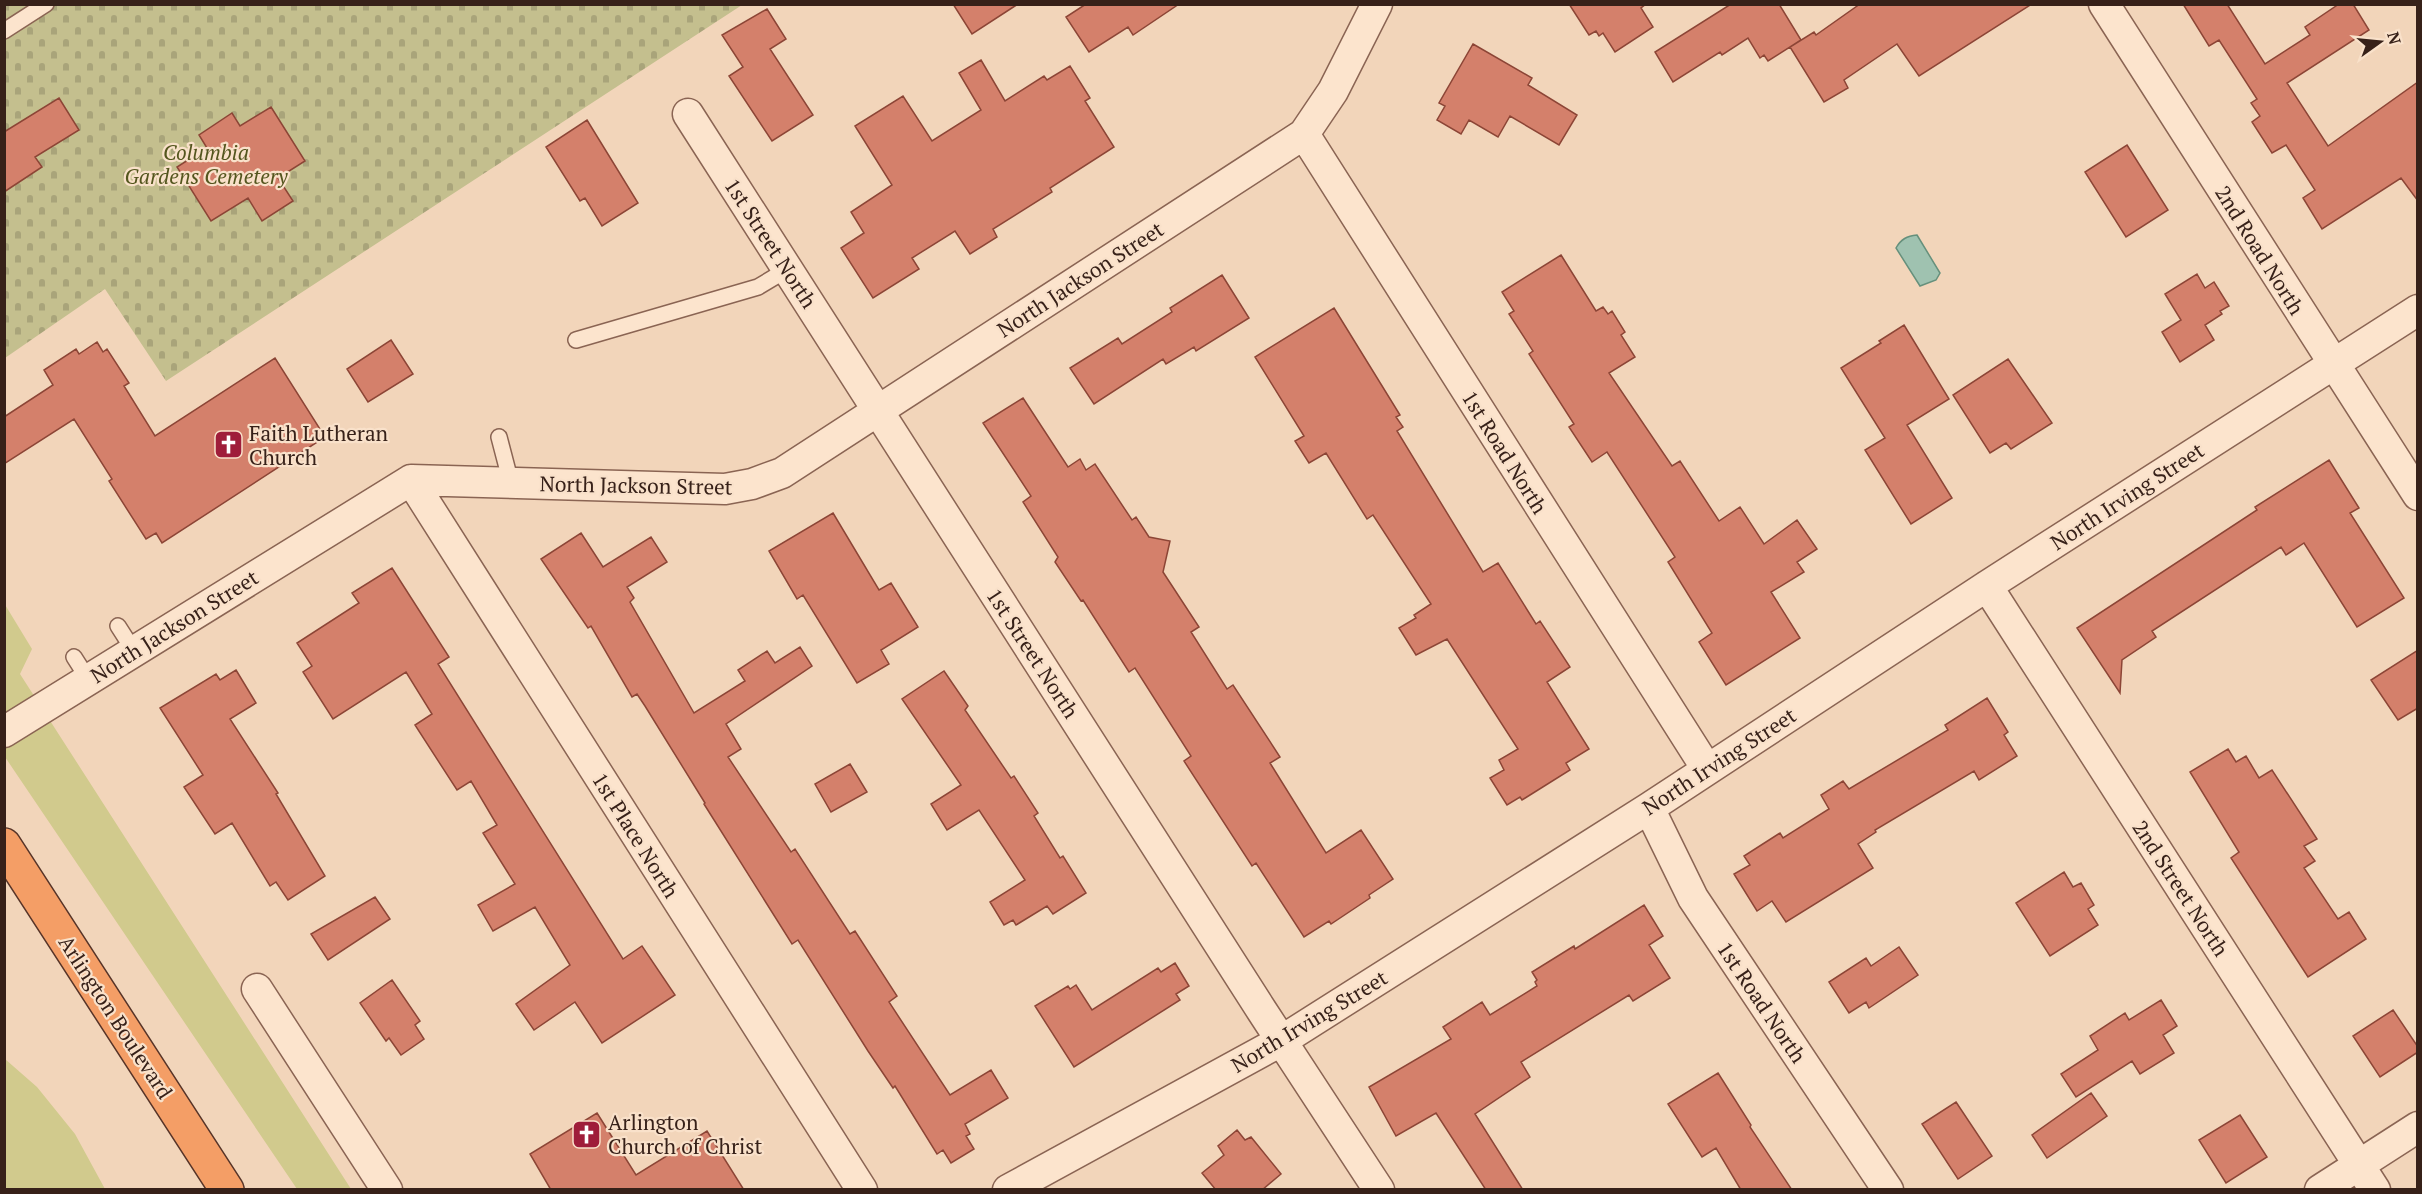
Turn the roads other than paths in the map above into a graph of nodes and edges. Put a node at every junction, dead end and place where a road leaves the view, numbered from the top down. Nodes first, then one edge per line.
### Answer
1 (46, 4) edge
2 (1377, 4) edge
3 (2104, 4) edge
4 (4, 31) edge
5 (688, 114) dead end
6 (1304, 134) junction
7 (788, 269) junction
8 (2418, 310) edge
9 (576, 339) dead end
10 (2333, 363) junction
11 (878, 410) junction
12 (499, 437) dead end
13 (411, 480) junction
14 (511, 483) junction
15 (2418, 495) edge
16 (1987, 586) junction
17 (4, 732) edge
18 (1707, 769) junction
19 (1649, 808) junction
20 (4, 845) edge
21 (257, 990) dead end
22 (1281, 1041) junction
23 (2418, 1127) edge
24 (2359, 1164) junction
25 (227, 1190) edge
26 (387, 1190) edge
27 (862, 1190) edge
28 (1008, 1190) edge
29 (1379, 1190) edge
30 (1888, 1190) edge
31 (2320, 1190) edge
32 (2375, 1190) edge

1 - 4 lane
2 - 6 street, North Jackson Street
3 - 10 street, 2nd Road North
5 - 7 street, 1st Street North
6 - 11 street, North Jackson Street
6 - 18 street, 1st Road North
7 - 9 lane
7 - 11 street, 1st Street North
8 - 10 street, North Irving Street
10 - 15 street, 2nd Road North
10 - 16 street, North Irving Street
11 - 14 street, North Jackson Street
11 - 22 street, 1st Street North
12 - 14 lane
13 - 14 street, North Jackson Street
13 - 17 street, North Jackson Street
13 - 27 street, 1st Place North
16 - 18 street, North Irving Street
16 - 24 street, 2nd Street North
18 - 19 street, North Irving Street
19 - 22 street, North Irving Street
19 - 30 street, 1st Road North
20 - 25 highway, Arlington Boulevard
21 - 26 street
22 - 28 street, North Irving Street
22 - 29 street, 1st Street North
23 - 24 street
24 - 31 street
24 - 32 street, 2nd Street North

